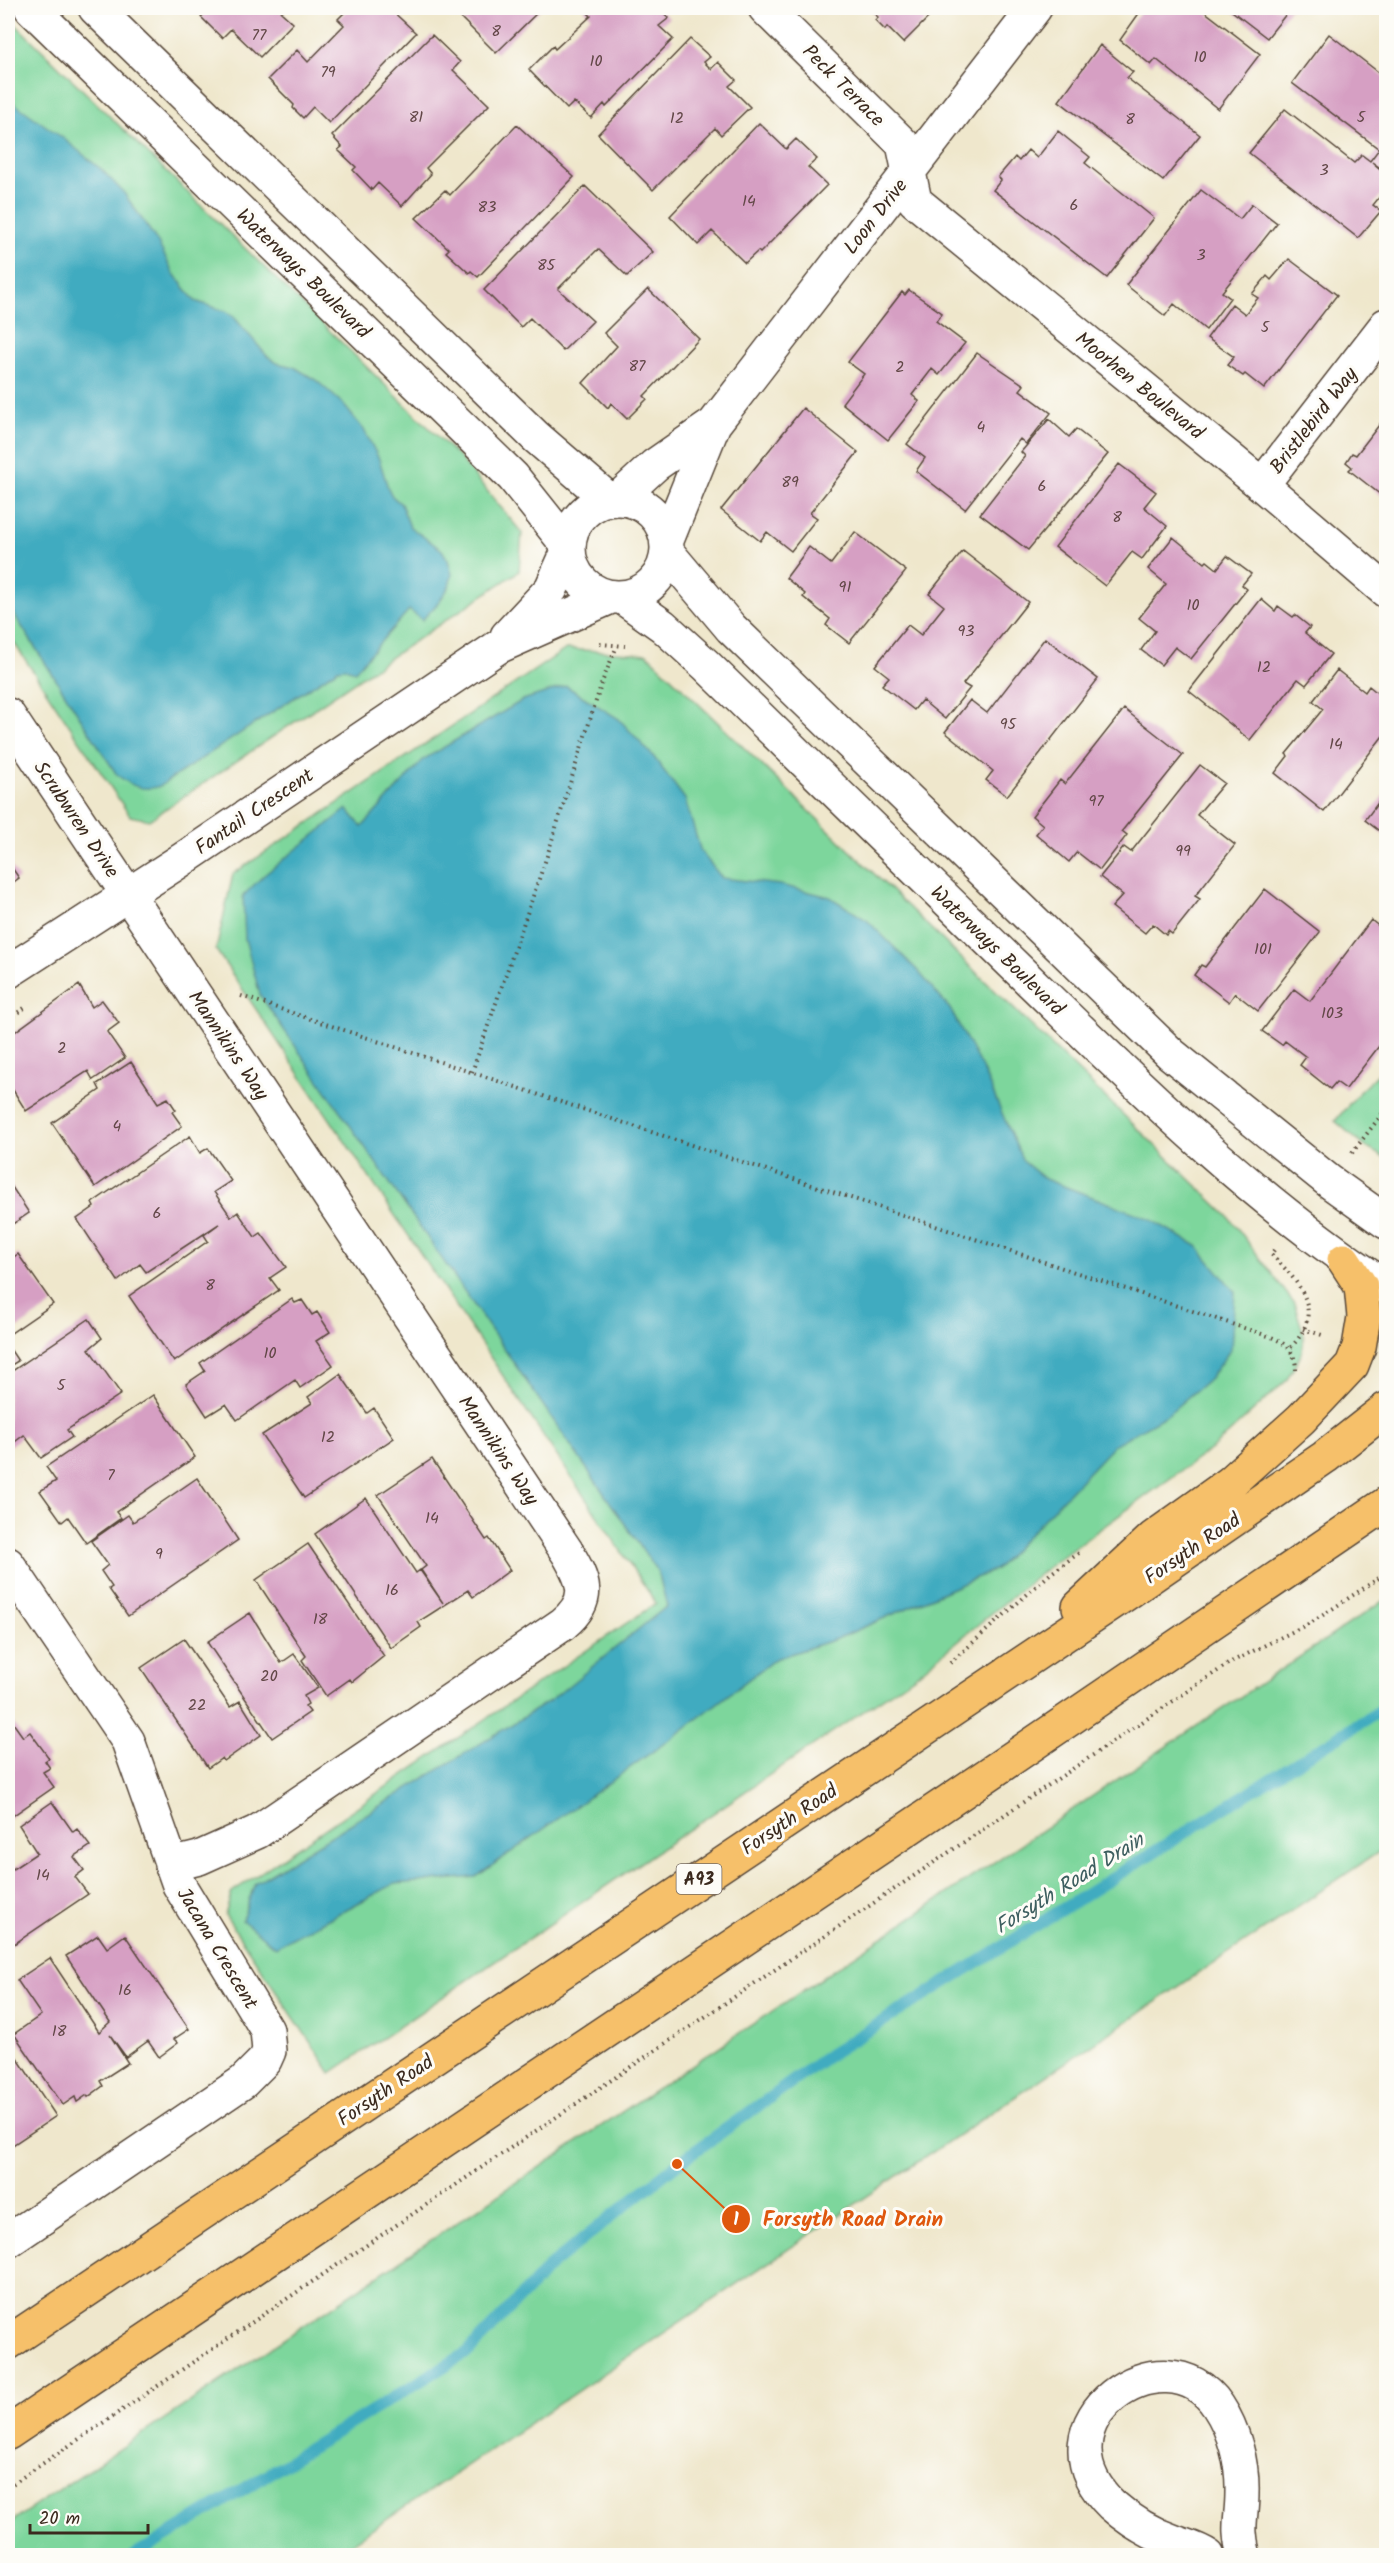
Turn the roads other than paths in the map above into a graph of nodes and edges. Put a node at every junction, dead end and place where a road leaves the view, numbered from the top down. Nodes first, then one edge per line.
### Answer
1 (31, 8) edge
2 (95, 8) edge
3 (765, 8) edge
4 (1035, 8) edge
5 (910, 171) junction
6 (1386, 325) edge
7 (714, 424) junction
8 (1262, 485) junction
9 (613, 499) junction
10 (667, 546) junction
11 (568, 548) junction
12 (1386, 591) edge
13 (617, 597) junction
14 (498, 647) junction
15 (8, 715) edge
16 (127, 893) junction
17 (8, 972) edge
18 (1386, 1222) edge
19 (1344, 1260) junction
20 (1386, 1287) edge
21 (1386, 1409) edge
22 (1386, 1504) edge
23 (8, 1564) edge
24 (1035, 1654) junction
25 (171, 1865) junction
26 (8, 2241) edge
27 (8, 2343) edge
28 (8, 2433) edge
29 (1239, 2517) junction
30 (1197, 2550) edge
31 (1244, 2556) edge

1 - 11 street, Waterways Boulevard
2 - 9 street
3 - 5 street, Peck Terrace
4 - 5 street, Loon Drive
5 - 7 street, Loon Drive
5 - 8 street, Moorhen Boulevard
6 - 8 street, Bristlebird Way
7 - 9 street, Loon Drive
7 - 10 street, Loon Drive
8 - 12 street, Moorhen Boulevard
9 - 10 street
9 - 11 street
10 - 13 street
10 - 18 street
11 - 13 street
11 - 14 street, Fantail Crescent
13 - 14 street, Fantail Crescent
13 - 19 street, Waterways Boulevard
14 - 16 street, Fantail Crescent
15 - 16 street, Scrubwren Drive
16 - 17 street, Fantail Crescent
16 - 25 street, Mannikins Way
19 - 20 street, Waterways Boulevard
19 - 24 highway
21 - 24 highway, Forsyth Road / A93
22 - 28 highway
23 - 25 street, Jacana Crescent
24 - 27 highway, Forsyth Road / A93
25 - 26 street, Jacana Crescent
29 - 30 street
29 - 30 street
29 - 31 street

